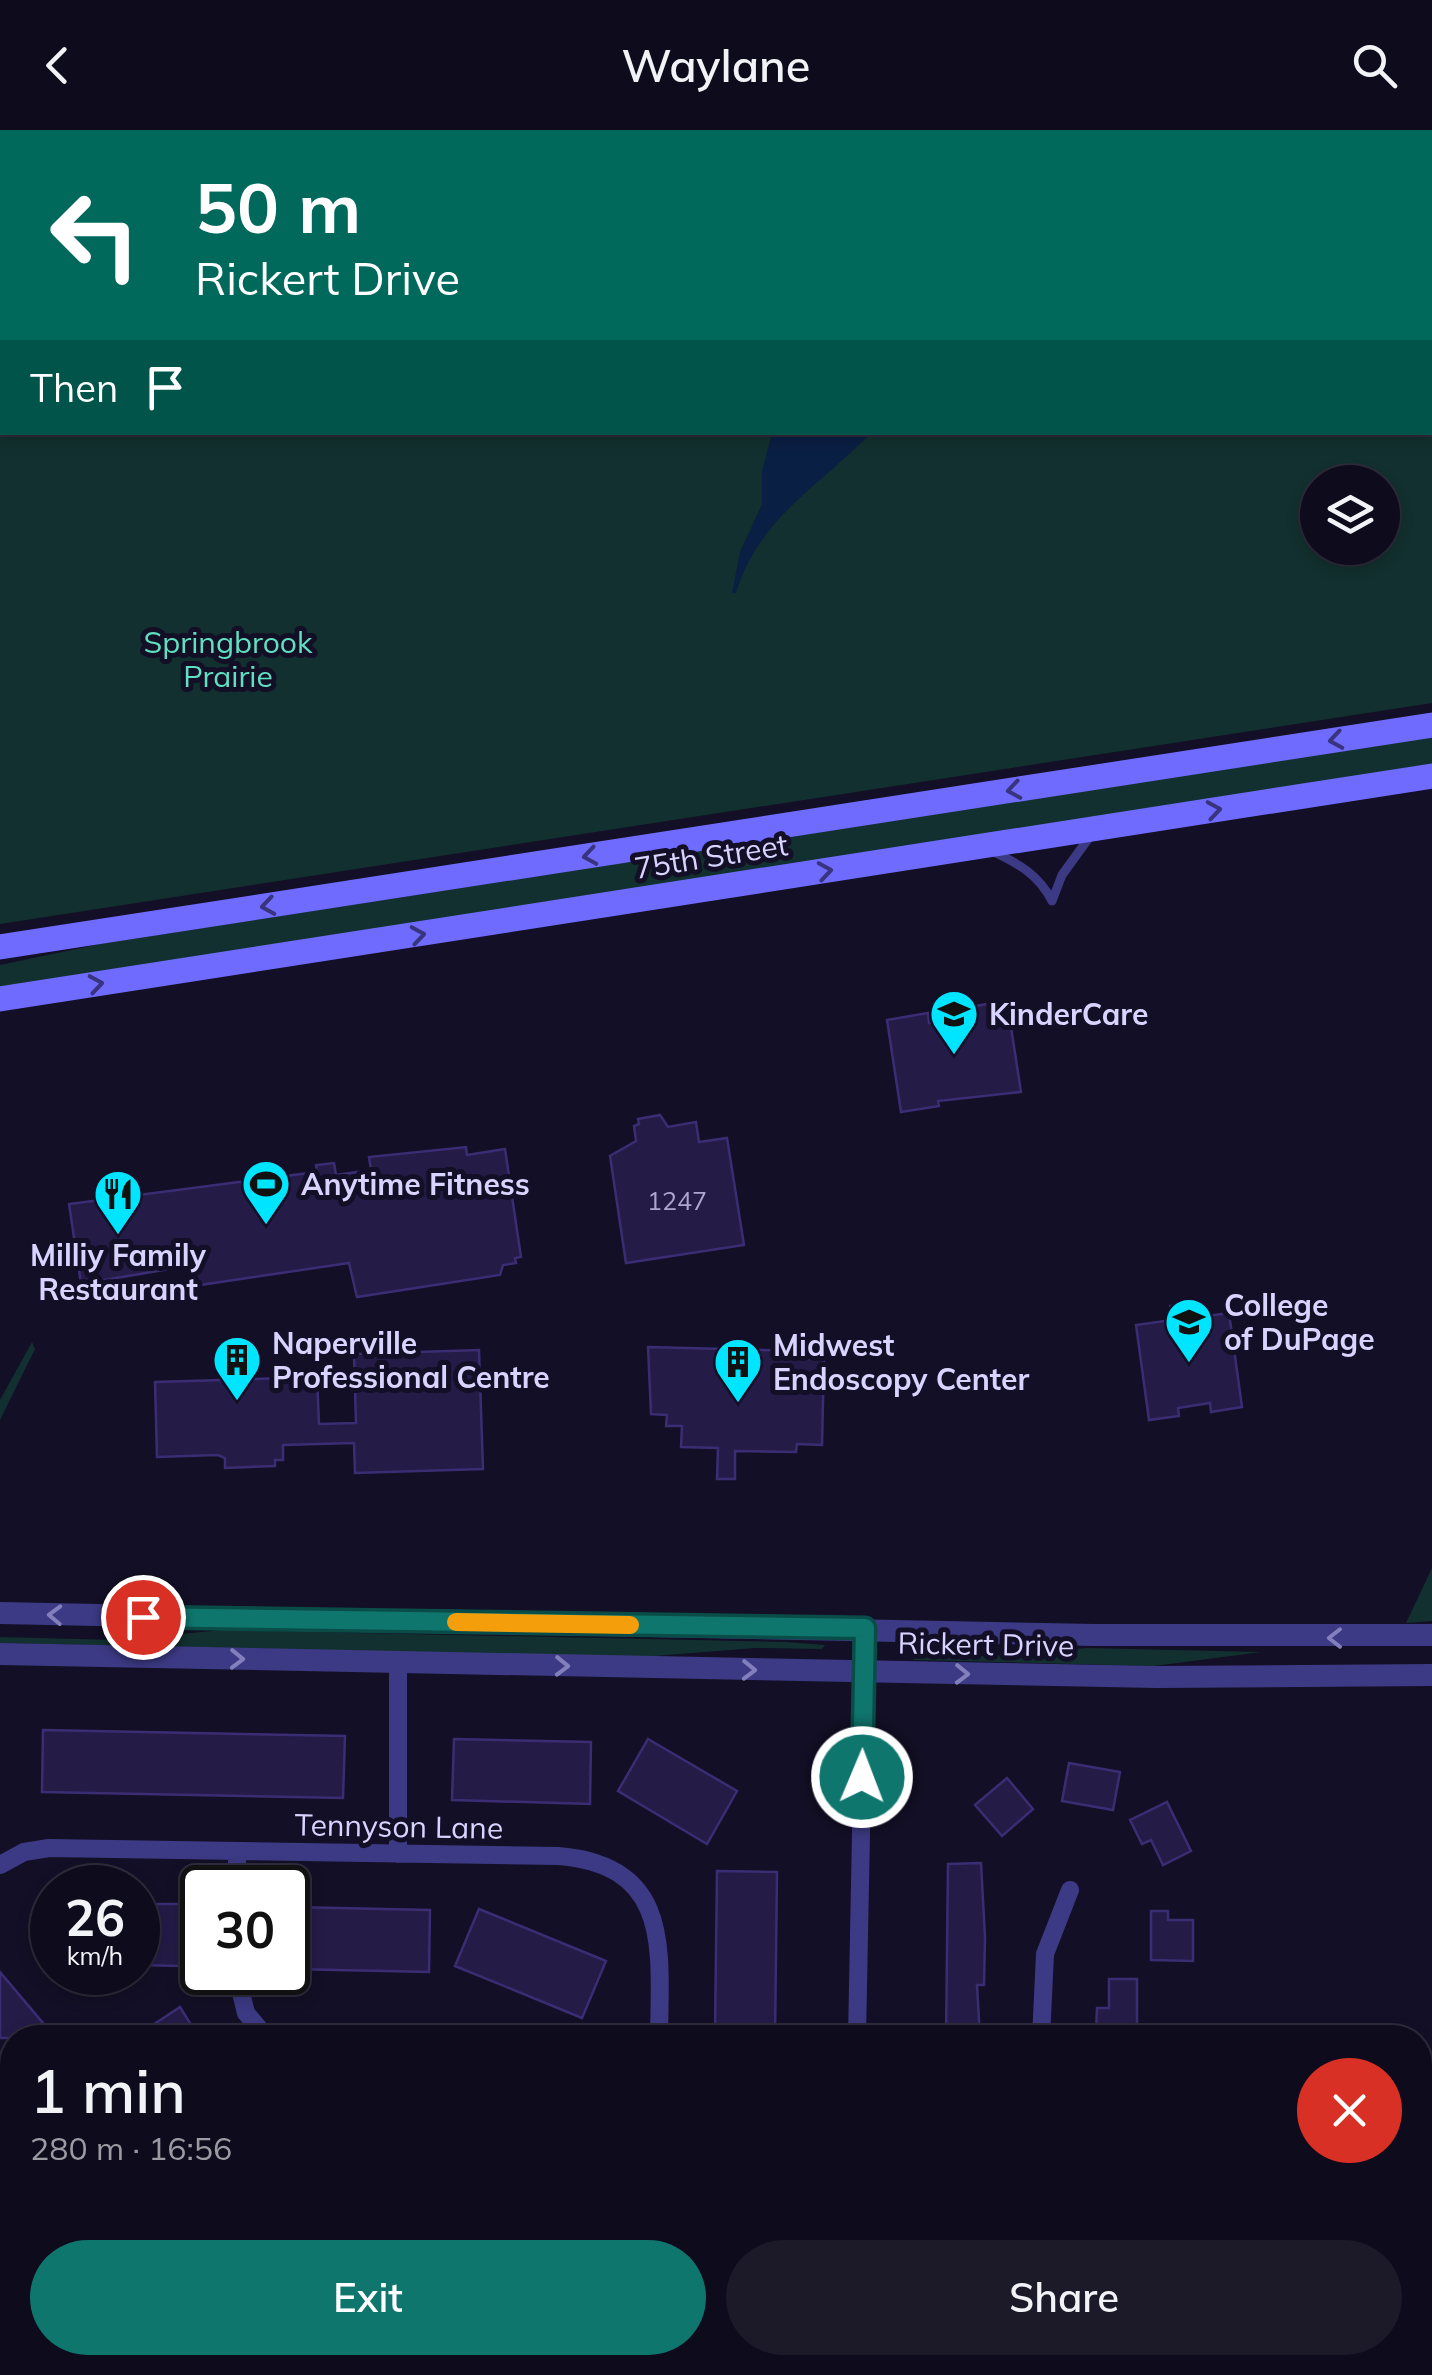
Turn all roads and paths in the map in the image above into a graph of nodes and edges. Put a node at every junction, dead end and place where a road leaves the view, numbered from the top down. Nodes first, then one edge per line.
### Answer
1 (1432, 725) edge
2 (1432, 776) edge
3 (1096, 828) junction
4 (981, 846) junction
5 (0, 947) edge
6 (0, 999) edge
7 (0, 1613) edge
8 (865, 1628) junction
9 (1432, 1635) edge
10 (0, 1654) edge
11 (398, 1662) junction
12 (864, 1672) junction
13 (1432, 1675) edge
14 (237, 1851) junction
15 (398, 1854) junction
16 (0, 1865) edge
17 (237, 1865) edge
18 (1070, 1890) dead end
19 (242, 1995) edge
20 (256, 2025) edge
21 (658, 2025) edge
22 (857, 2025) edge
23 (1042, 2025) edge

1 -> 5 main road, 75th Street
3 -> 2 main road, 75th Street
3 - 4 main road, 75th Street
3 - 4 lane
6 -> 4 main road, 75th Street
8 -> 7 street, Rickert Drive
9 -> 8 street, Rickert Drive
8 - 12 street
10 -> 11 street, Rickert Drive
11 -> 12 street, Rickert Drive
11 - 15 street
12 -> 13 street, Rickert Drive
12 - 22 street
14 - 15 street, Tennyson Lane
14 - 16 street, Tennyson Lane
14 - 17 street
15 - 21 street, Tennyson Lane
18 - 23 street
19 - 20 street

